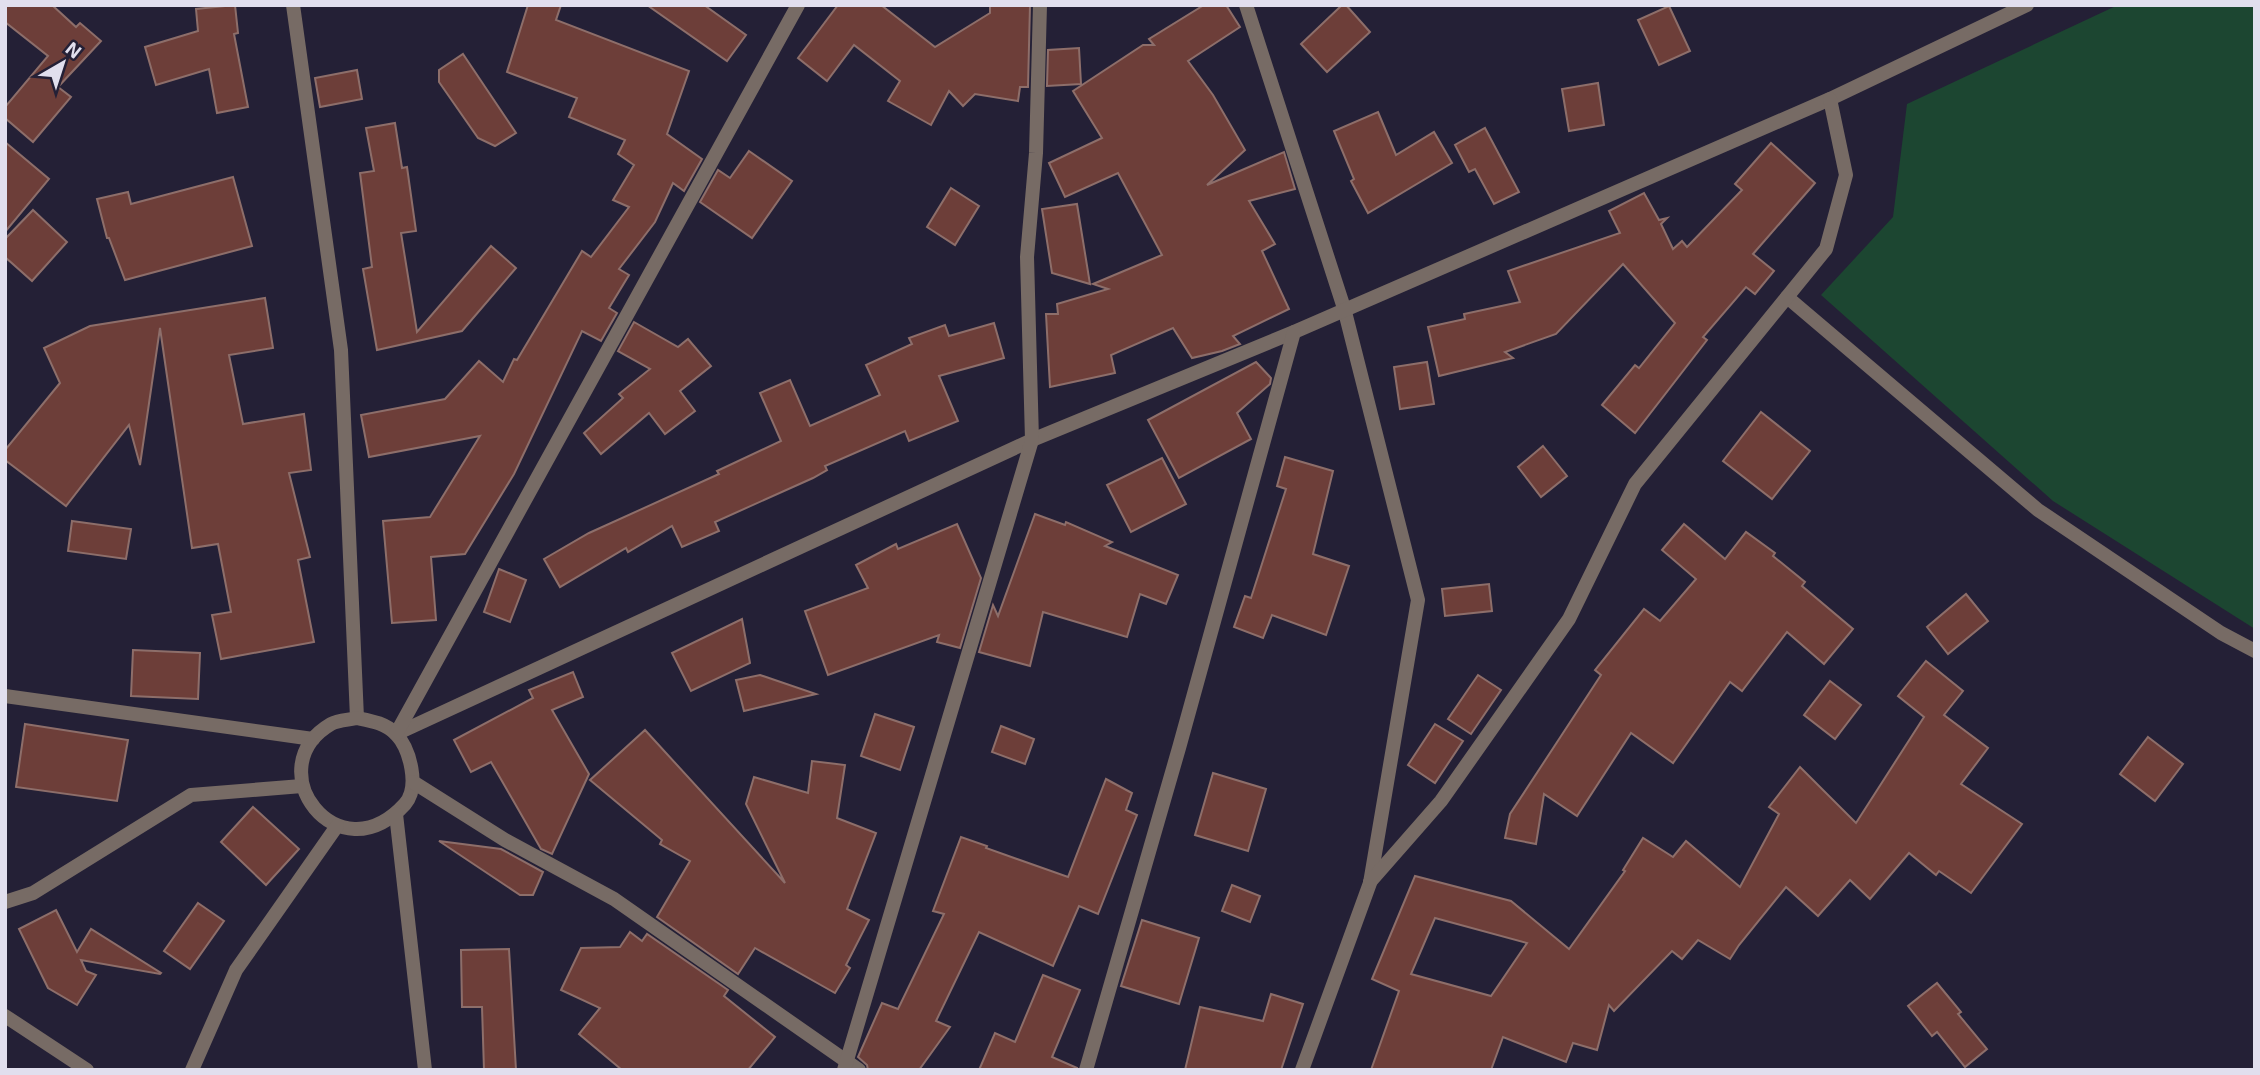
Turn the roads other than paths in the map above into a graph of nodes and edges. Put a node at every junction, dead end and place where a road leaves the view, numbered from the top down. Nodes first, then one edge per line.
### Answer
1 (293, 5) edge
2 (797, 5) edge
3 (1040, 5) edge
4 (1246, 5) edge
5 (2026, 5) edge
6 (1830, 99) junction
7 (1787, 297) junction
8 (1344, 309) junction
9 (1294, 332) junction
10 (1032, 440) junction
11 (2255, 651) edge
12 (5, 696) edge
13 (357, 718) junction
14 (396, 734) junction
15 (313, 739) junction
16 (413, 782) junction
17 (302, 786) junction
18 (396, 814) junction
19 (337, 826) junction
20 (1370, 883) junction
21 (5, 902) edge
22 (5, 1016) edge
23 (850, 1067) edge
24 (87, 1070) edge
25 (192, 1070) edge
26 (425, 1070) edge
27 (1086, 1070) edge
28 (1302, 1070) edge

1 - 13 street
2 - 14 street
3 - 10 street
4 - 8 street
5 - 6 street
6 - 7 street
6 - 8 street
7 - 11 street
7 - 20 street
8 - 9 street
8 - 20 street
9 - 10 street
9 - 27 street
10 - 14 street
10 - 23 street
12 - 15 street
13 - 14 street
13 - 15 street
14 - 16 street
15 - 17 street
16 - 18 street
16 - 23 street
17 - 19 street
17 - 21 street
18 - 19 street
18 - 26 street
19 - 25 street
20 - 28 street
22 - 24 street

